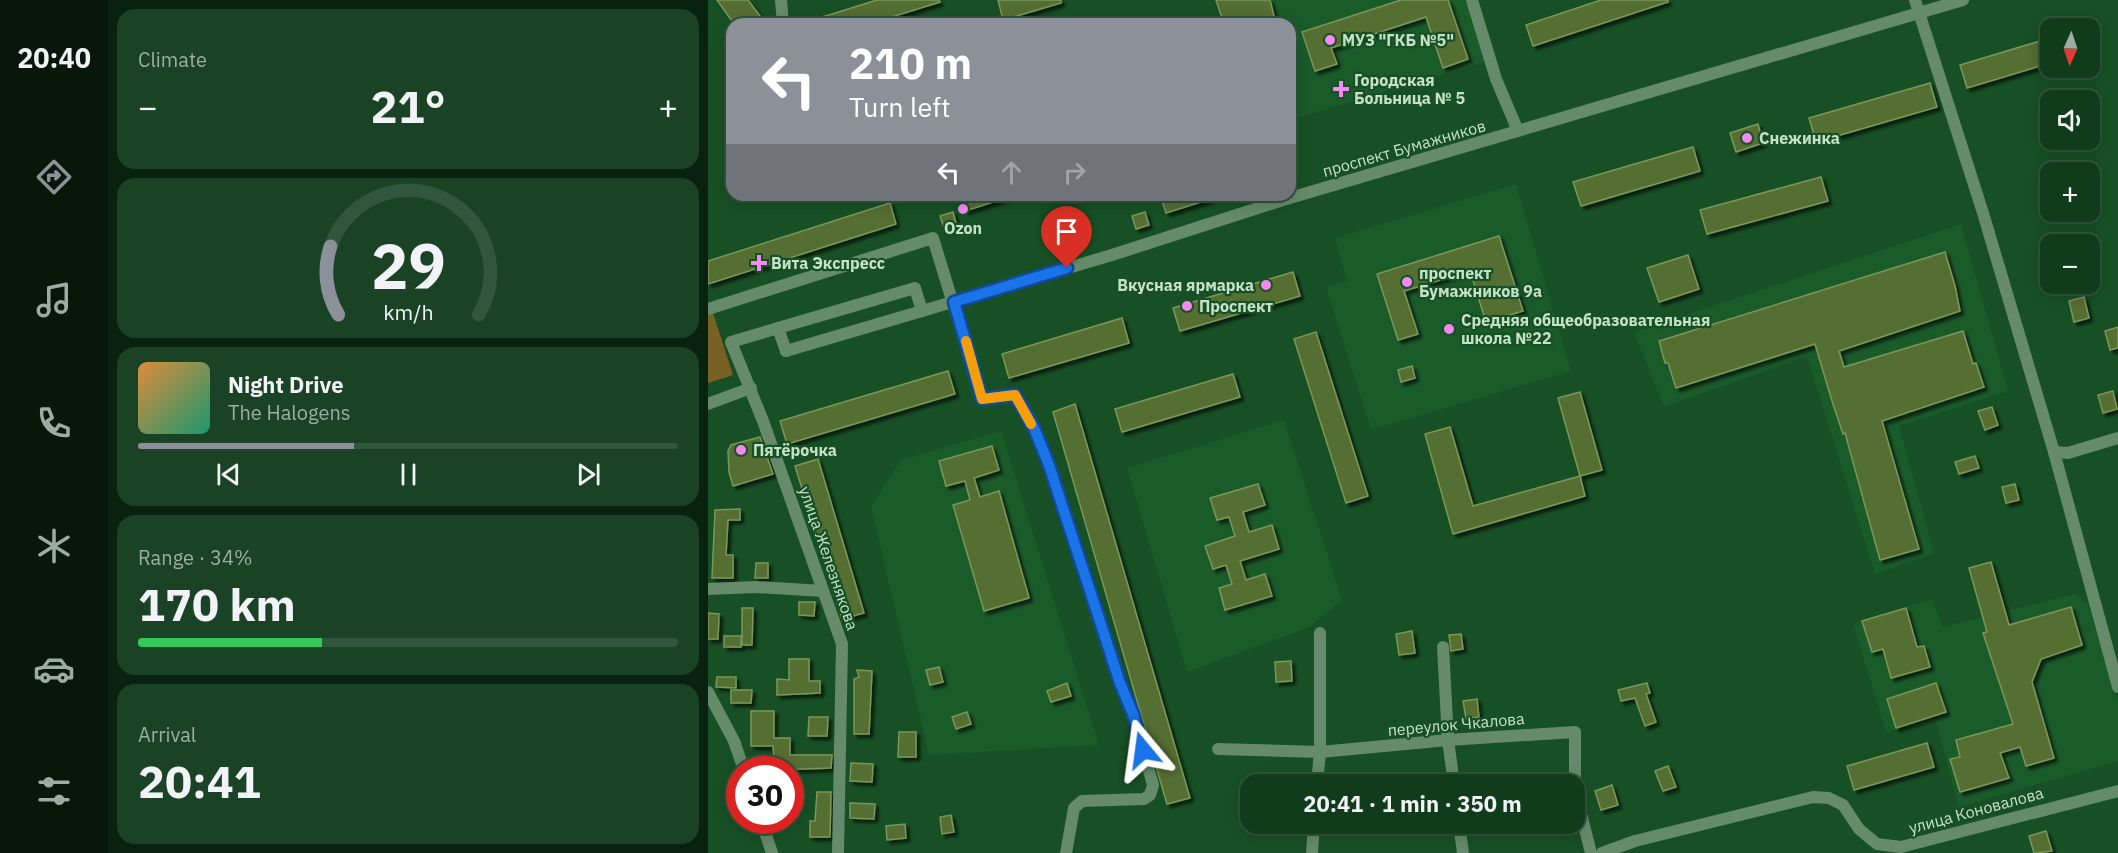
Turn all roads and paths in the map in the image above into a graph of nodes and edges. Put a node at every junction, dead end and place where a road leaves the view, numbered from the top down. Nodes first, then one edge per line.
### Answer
1 (781, 0) edge
2 (1472, 0) edge
3 (1915, 0) edge
4 (1963, 0) edge
5 (1919, 14) junction
6 (782, 18) edge
7 (1518, 131) junction
8 (1296, 196) edge
9 (1281, 201) edge
10 (954, 302) junction
11 (708, 309) edge
12 (922, 311) junction
13 (778, 328) junction
14 (750, 388) junction
15 (708, 404) edge
16 (2118, 438) edge
17 (2054, 452) junction
18 (708, 589) edge
19 (823, 591) junction
20 (1320, 633) dead end
21 (1443, 647) dead end
22 (2118, 687) edge
23 (708, 692) edge
24 (1448, 740) junction
25 (1218, 748) dead end
26 (1320, 752) junction
27 (739, 756) edge
28 (1318, 774) edge
29 (1453, 774) edge
30 (2118, 791) edge
31 (766, 834) edge
32 (1313, 834) edge
33 (1460, 834) edge
34 (772, 853) edge
35 (838, 853) edge
36 (1066, 853) edge
37 (1312, 853) edge
38 (1463, 853) edge
39 (1591, 853) edge
40 (1602, 853) edge

1 - 6 street
2 - 7 street
3 - 5 street
4 - 5 street, проспект Бумажников
5 - 7 street, проспект Бумажников
5 - 17 street
7 - 8 street, проспект Бумажников
9 - 10 street, проспект Бумажников
10 - 11 street
10 - 12 street, проспект Бумажников
10 - 36 street
12 - 13 street, проспект Бумажников
12 - 13 street
13 - 14 street, улица Железнякова
14 - 15 street
14 - 19 street, улица Железнякова
16 - 17 street
17 - 22 street
18 - 19 street
19 - 35 street, улица Железнякова
20 - 26 street
21 - 24 street
23 - 27 street
24 - 26 street, переулок Чкалова
24 - 29 street
24 - 39 street, переулок Чкалова
25 - 26 street, переулок Чкалова
26 - 28 street
30 - 40 street, улица Коновалова
31 - 34 street
32 - 37 street
33 - 38 street

